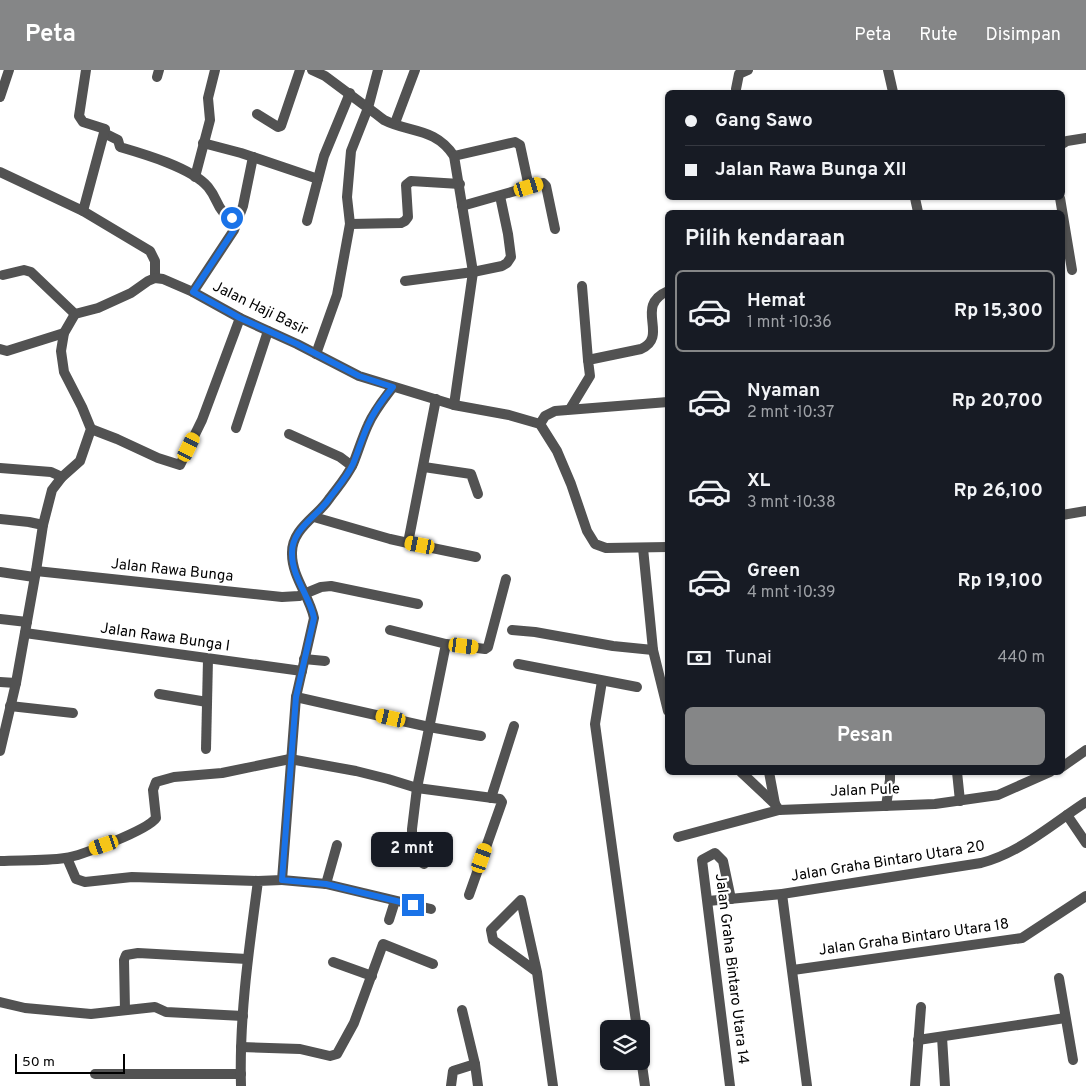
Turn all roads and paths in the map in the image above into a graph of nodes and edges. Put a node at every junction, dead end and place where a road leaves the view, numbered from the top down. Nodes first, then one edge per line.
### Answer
1 (9, 70) edge
2 (86, 70) edge
3 (216, 70) edge
4 (300, 70) edge
5 (312, 70) edge
6 (378, 70) edge
7 (415, 70) edge
8 (748, 70) edge
9 (888, 70) edge
10 (736, 88) dead end
11 (893, 90) edge
12 (350, 93) junction
13 (0, 98) edge
14 (368, 108) junction
15 (257, 114) dead end
16 (395, 123) junction
17 (104, 133) junction
18 (1086, 138) edge
19 (1065, 142) edge
20 (203, 143) junction
21 (454, 156) junction
22 (253, 157) junction
23 (0, 172) edge
24 (195, 177) junction
25 (318, 179) junction
26 (460, 184) junction
27 (529, 187) junction
28 (500, 196) junction
29 (462, 206) junction
30 (83, 211) junction
31 (237, 221) junction
32 (307, 221) dead end
33 (350, 224) junction
34 (1065, 228) edge
35 (555, 229) dead end
36 (1072, 270) dead end
37 (473, 272) junction
38 (3, 275) dead end
39 (155, 278) junction
40 (405, 281) dead end
41 (582, 286) dead end
42 (193, 292) junction
43 (665, 293) edge
44 (75, 314) junction
45 (240, 318) junction
46 (268, 331) junction
47 (64, 333) junction
48 (0, 349) edge
49 (316, 354) junction
50 (588, 360) junction
51 (393, 387) junction
52 (436, 399) junction
53 (665, 402) edge
54 (454, 405) junction
55 (570, 409) junction
56 (540, 424) junction
57 (236, 428) dead end
58 (91, 429) junction
59 (290, 434) dead end
60 (352, 466) junction
61 (424, 466) junction
62 (0, 468) edge
63 (62, 477) junction
64 (478, 494) dead end
65 (1086, 511) edge
66 (1065, 514) edge
67 (314, 517) junction
68 (0, 519) edge
69 (43, 524) junction
70 (408, 543) junction
71 (665, 547) edge
72 (643, 548) junction
73 (476, 557) dead end
74 (0, 572) edge
75 (35, 574) junction
76 (506, 579) dead end
77 (305, 594) junction
78 (418, 604) dead end
79 (0, 619) edge
80 (27, 622) junction
81 (390, 630) dead end
82 (512, 630) dead end
83 (25, 633) junction
84 (446, 644) junction
85 (652, 650) junction
86 (304, 658) junction
87 (208, 659) junction
88 (325, 661) dead end
89 (518, 664) dead end
90 (302, 671) junction
91 (602, 681) junction
92 (0, 682) edge
93 (16, 682) junction
94 (637, 687) dead end
95 (159, 694) dead end
96 (296, 697) junction
97 (665, 700) edge
98 (207, 702) junction
99 (10, 706) junction
100 (74, 713) dead end
101 (514, 726) dead end
102 (429, 727) junction
103 (481, 736) dead end
104 (206, 749) dead end
105 (1086, 750) edge
106 (0, 751) edge
107 (290, 759) junction
108 (1065, 765) edge
109 (744, 775) edge
110 (770, 775) edge
111 (890, 775) edge
112 (957, 775) edge
113 (1041, 775) edge
114 (417, 788) junction
115 (491, 798) junction
116 (960, 801) junction
117 (1086, 802) edge
118 (886, 806) junction
119 (777, 807) junction
120 (1067, 814) junction
121 (678, 837) dead end
122 (1086, 844) edge
123 (337, 845) dead end
124 (67, 858) junction
125 (0, 861) edge
126 (424, 864) dead end
127 (282, 880) junction
128 (258, 881) junction
129 (326, 884) junction
130 (782, 894) junction
131 (469, 895) dead end
132 (1086, 896) edge
133 (731, 899) junction
134 (395, 901) junction
135 (708, 901) junction
136 (431, 909) dead end
137 (389, 920) dead end
138 (247, 959) junction
139 (333, 962) dead end
140 (433, 964) dead end
141 (793, 970) junction
142 (537, 972) junction
143 (372, 976) junction
144 (1059, 978) dead end
145 (0, 1002) edge
146 (921, 1007) dead end
147 (125, 1010) junction
148 (462, 1010) dead end
149 (243, 1016) junction
150 (1065, 1018) junction
151 (636, 1020) edge
152 (942, 1037) junction
153 (918, 1040) junction
154 (241, 1047) junction
155 (1073, 1060) dead end
156 (475, 1064) junction
157 (643, 1070) edge
158 (95, 1074) dead end
159 (241, 1074) junction
160 (241, 1086) edge
161 (451, 1086) edge
162 (478, 1086) edge
163 (553, 1086) edge
164 (645, 1086) edge
165 (730, 1086) edge
166 (807, 1086) edge
167 (914, 1086) edge
168 (945, 1086) edge

1 - 13 street
2 - 17 street
3 - 20 street
4 - 15 street
5 - 12 street
6 - 14 street
7 - 16 street
8 - 10 street
9 - 11 street
12 - 14 street
12 - 25 street
14 - 16 street
14 - 33 street
16 - 21 street
17 - 24 street
17 - 30 street
18 - 19 street
20 - 22 street
20 - 24 street
21 - 26 street
21 - 27 street
22 - 25 street
22 - 31 street
23 - 30 street
24 - 31 street
25 - 32 street
26 - 29 street
26 - 33 street
27 - 28 street
27 - 35 street
28 - 29 street
28 - 37 street
29 - 37 street
30 - 39 street
31 - 42 street
33 - 49 street
34 - 36 street
37 - 40 street
37 - 54 street
38 - 44 street
39 - 42 street, Jalan Haji Basir
39 - 44 street
41 - 50 street
42 - 45 street, Jalan Haji Basir
43 - 50 street
44 - 47 street
45 - 46 street, Jalan Haji Basir
45 - 58 street
46 - 49 street, Jalan Haji Basir
46 - 57 street
47 - 48 street
47 - 58 street
49 - 51 street, Jalan Haji Basir
50 - 55 street
51 - 52 street, Jalan Haji Basir
51 - 60 street
52 - 54 street, Jalan Haji Basir
52 - 61 street
53 - 55 street
54 - 56 street, Jalan Haji Basir
55 - 56 street
56 - 72 street
58 - 63 street
59 - 60 street
60 - 67 street
61 - 64 street
61 - 70 street
62 - 63 street
63 - 69 street
65 - 66 street
67 - 70 street
67 - 77 street
68 - 69 street
69 - 75 street
70 - 73 street
71 - 72 street
72 - 85 street
74 - 75 street, Jalan Rawa Bunga
75 - 77 street, Jalan Rawa Bunga
75 - 80 street
76 - 84 street
77 - 78 street, Jalan Rawa Bunga
77 - 86 street
79 - 80 street
80 - 83 street
81 - 84 street
82 - 85 street
83 - 87 street, Jalan Rawa Bunga I
83 - 93 street
84 - 102 street
85 - 97 street
86 - 88 street
86 - 90 street
87 - 90 street, Jalan Rawa Bunga I
87 - 98 street
89 - 91 street
90 - 96 street
91 - 94 street
91 - 151 street
92 - 93 street
93 - 99 street
95 - 98 street
96 - 102 street
96 - 107 street
98 - 104 street
99 - 100 street
99 - 106 street
101 - 115 street
102 - 103 street
102 - 114 street
105 - 108 street
107 - 114 street
107 - 124 street
107 - 127 street
109 - 119 street
110 - 119 street
111 - 118 street
112 - 116 street
113 - 116 street, Jalan Pule
114 - 115 street
114 - 126 street
115 - 131 street
116 - 118 street, Jalan Pule
117 - 120 street, Jalan Graha Bintaro Utara 20
118 - 119 street, Jalan Pule
119 - 121 street, Jalan Pule
120 - 122 street
120 - 130 street, Jalan Graha Bintaro Utara 20
123 - 129 street
124 - 125 street
124 - 128 street
127 - 128 street
127 - 129 street
128 - 138 street
129 - 134 street
130 - 133 street, Jalan Graha Bintaro Utara 20
130 - 141 street
132 - 141 street, Jalan Graha Bintaro Utara 18
133 - 135 street, Jalan Graha Bintaro Utara 20
133 - 135 street, Jalan Graha Bintaro Utara 14
134 - 136 street
134 - 137 street
135 - 165 street, Jalan Graha Bintaro Utara 14
138 - 147 street
138 - 149 street
139 - 143 street
140 - 143 street
141 - 166 street
142 - 142 street
142 - 163 street
143 - 154 street
144 - 150 street
145 - 147 street
146 - 153 street
147 - 149 street
148 - 156 street
149 - 154 street
150 - 152 street
150 - 155 street
152 - 153 street
152 - 168 street
153 - 167 street
154 - 159 street
156 - 161 street
156 - 162 street
157 - 164 street
158 - 159 street
159 - 160 street

